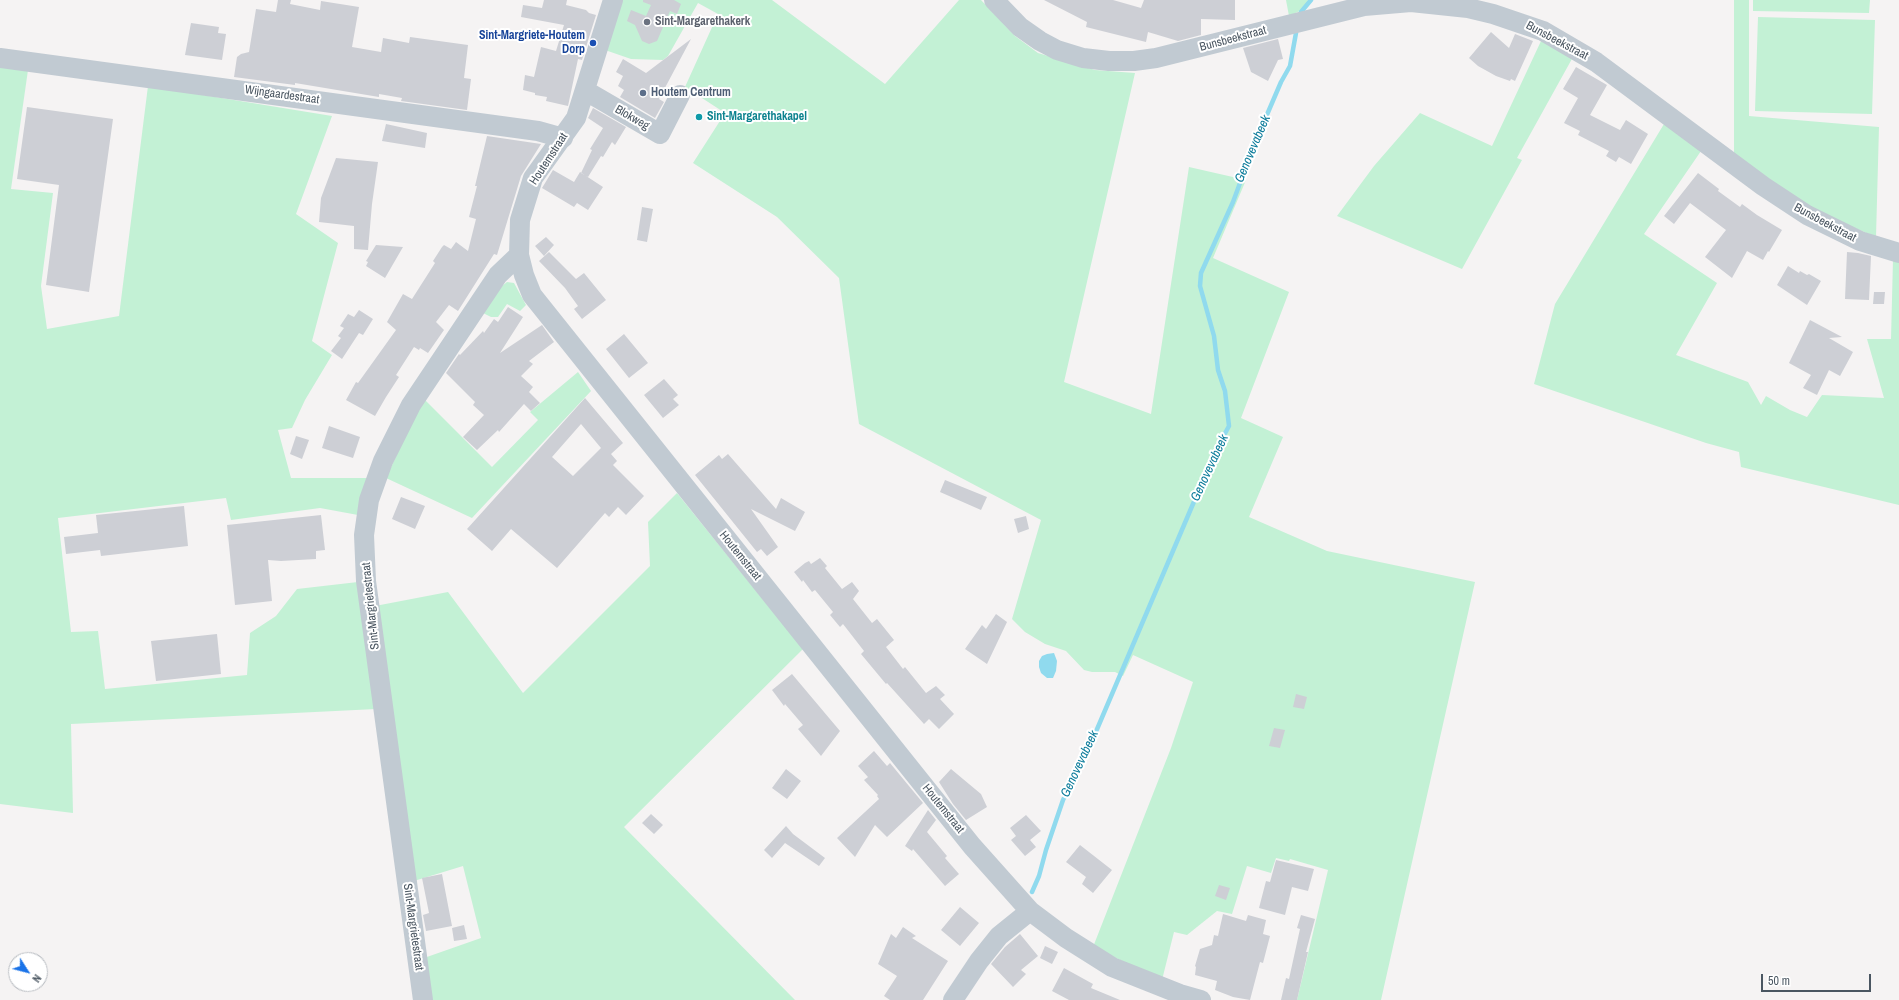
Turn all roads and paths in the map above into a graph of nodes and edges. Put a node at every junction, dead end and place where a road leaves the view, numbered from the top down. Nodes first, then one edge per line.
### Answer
1 (613, 0) edge
2 (994, 0) edge
3 (0, 58) edge
4 (586, 91) junction
5 (680, 95) dead end
6 (563, 138) junction
7 (1899, 253) edge
8 (520, 255) junction
9 (1030, 911) junction
10 (423, 1000) edge
11 (953, 1000) edge
12 (1201, 1000) edge

1 - 4 street, Houtemstraat
2 - 7 street, Bunsbeekstraat
3 - 6 street, Wijngaardestraat
4 - 5 street, Blokweg
4 - 6 street, Houtemstraat
6 - 8 street, Houtemstraat
8 - 9 street, Houtemstraat
8 - 10 street, Sint-Margrietestraat
9 - 11 street
9 - 12 street, Houtemstraat

